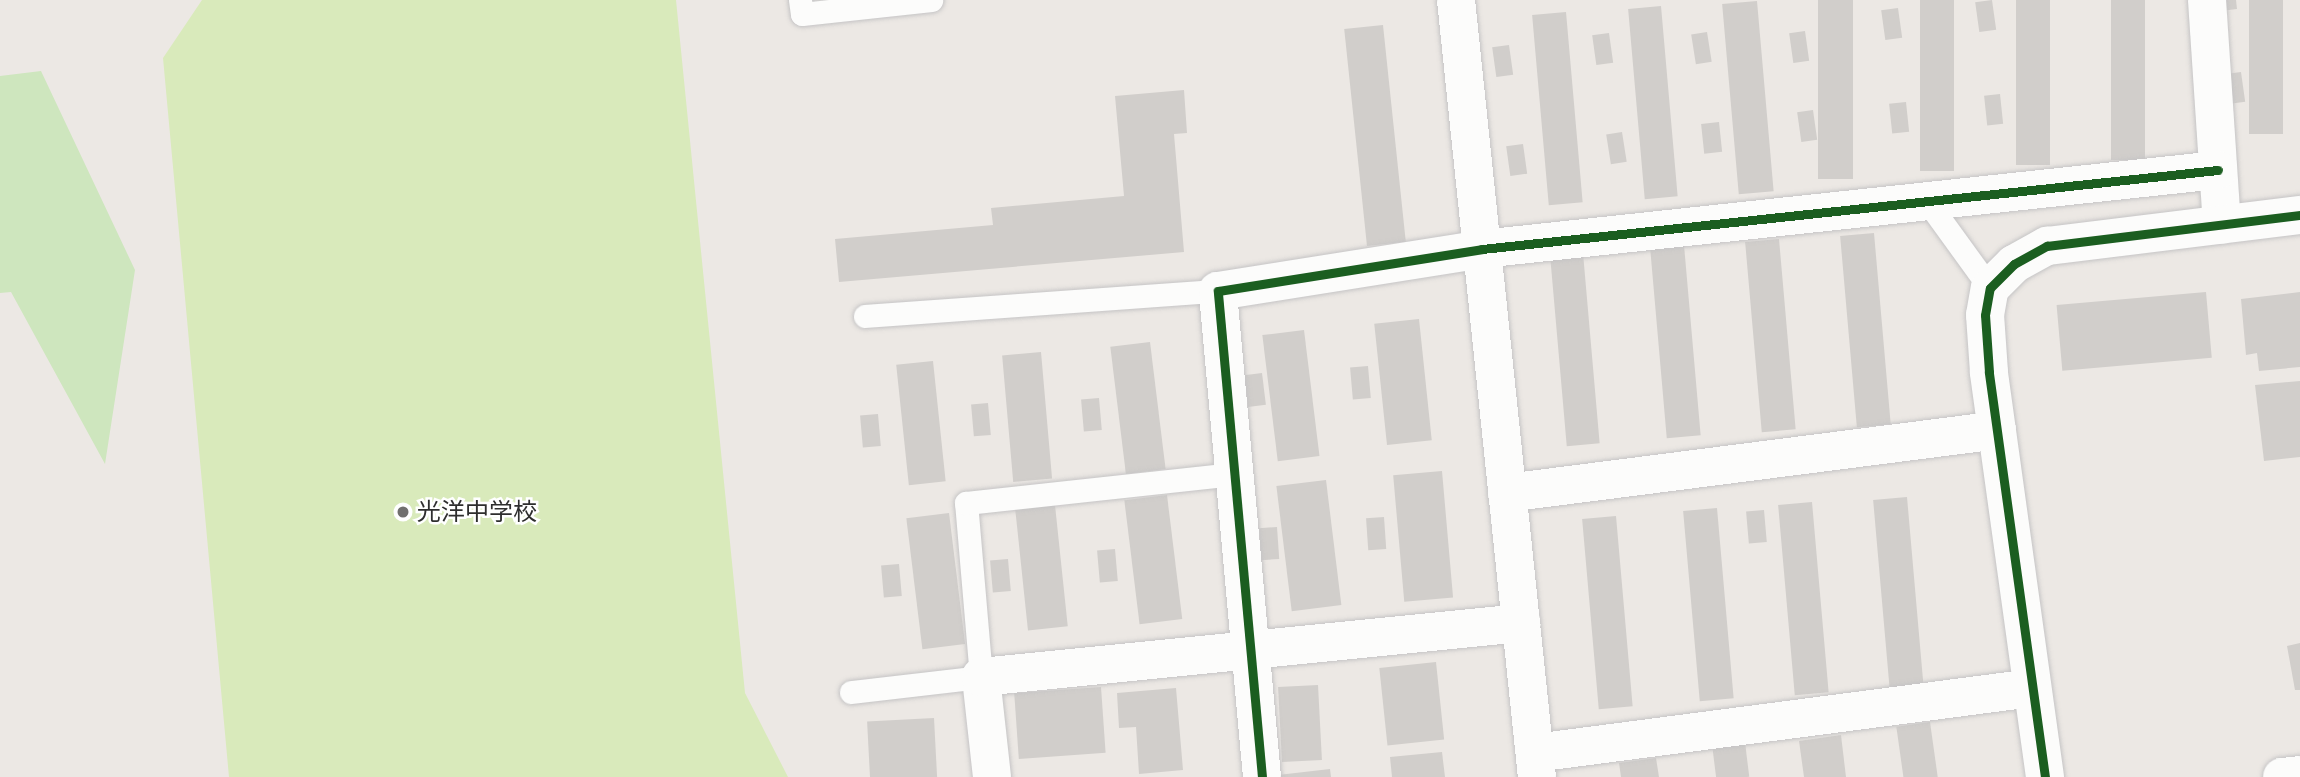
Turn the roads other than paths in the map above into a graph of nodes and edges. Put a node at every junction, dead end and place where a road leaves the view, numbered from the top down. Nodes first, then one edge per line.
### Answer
1 (800, 0) edge
2 (931, 0) edge
3 (1456, 0) edge
4 (2207, 0) edge
5 (2218, 170) junction
6 (1927, 201) junction
7 (2300, 215) edge
8 (2222, 224) junction
9 (1482, 249) junction
10 (1990, 288) junction
11 (1218, 291) junction
12 (865, 316) dead end
13 (1997, 430) junction
14 (1233, 474) junction
15 (1507, 493) junction
16 (1521, 623) junction
17 (1248, 650) junction
18 (982, 677) junction
19 (2032, 688) junction
20 (851, 692) dead end
21 (1536, 765) edge
22 (2300, 775) edge
23 (992, 777) edge
24 (1262, 777) edge
25 (2045, 777) edge
26 (2282, 777) edge

1 - 2 lane
3 - 9 street
4 - 5 street
5 - 6 street
5 - 8 street
6 - 9 street
6 - 10 lane
7 - 8 street
8 - 10 street
9 - 11 street
9 - 15 street
10 - 13 street
11 - 12 lane
11 - 14 street
13 - 15 street
13 - 19 street
14 - 17 street
14 - 18 lane
15 - 16 street
16 - 17 street
16 - 21 street
17 - 18 street
17 - 24 street
18 - 20 lane
18 - 23 street
19 - 21 street
19 - 25 street
22 - 26 street

